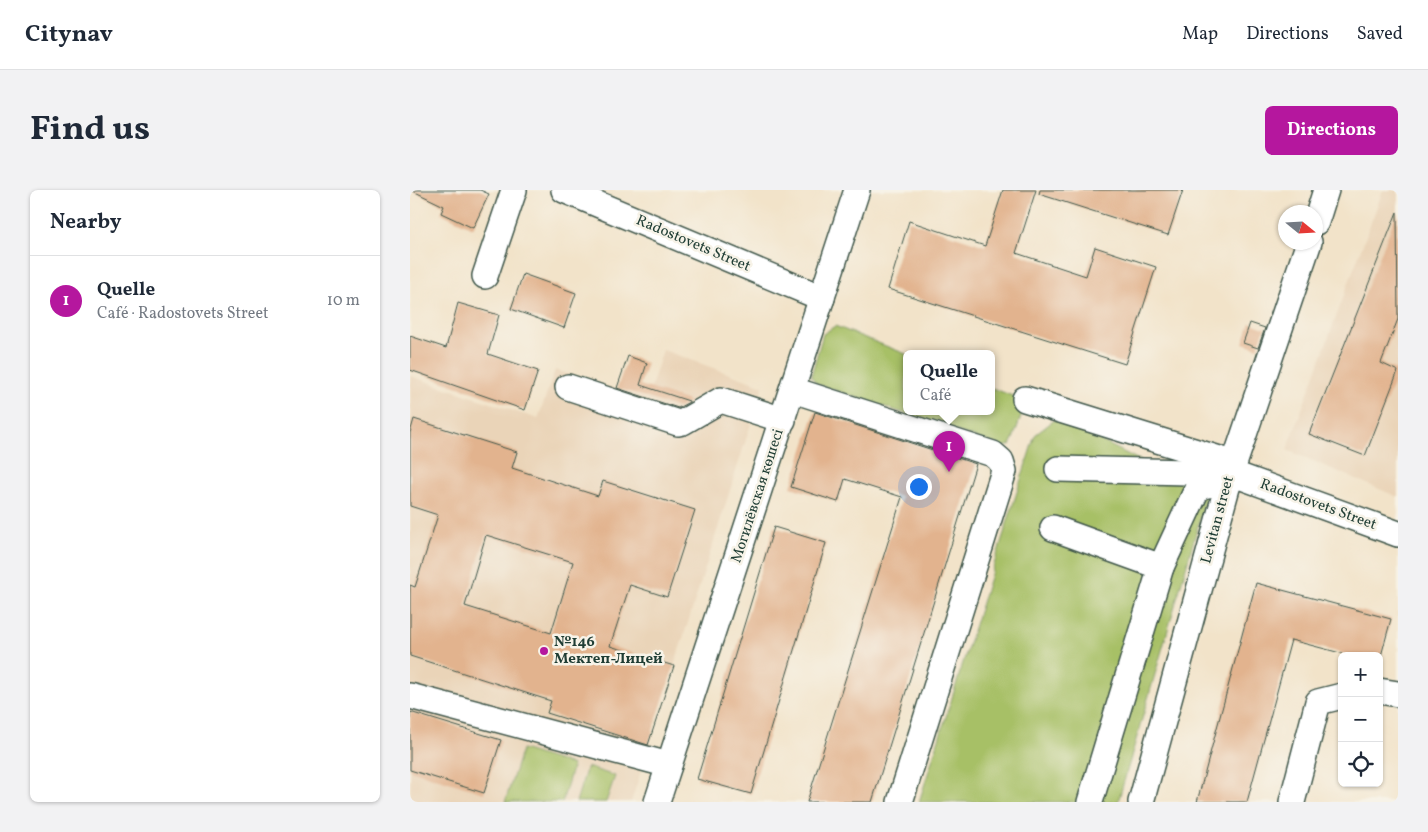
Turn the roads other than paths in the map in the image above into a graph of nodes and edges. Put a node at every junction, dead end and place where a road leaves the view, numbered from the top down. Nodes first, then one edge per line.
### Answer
1 (514, 190) edge
2 (857, 190) edge
3 (1326, 190) edge
4 (570, 191) edge
5 (1321, 205) edge
6 (1306, 250) edge
7 (485, 276) dead end
8 (822, 298) junction
9 (568, 388) dead end
10 (793, 390) junction
11 (1025, 399) dead end
12 (783, 420) junction
13 (1058, 469) dead end
14 (1230, 473) junction
15 (1052, 528) dead end
16 (1398, 534) edge
17 (1161, 567) junction
18 (1383, 692) edge
19 (1398, 694) edge
20 (410, 696) edge
21 (1338, 697) edge
22 (669, 765) junction
23 (657, 802) edge
24 (900, 802) edge
25 (1090, 802) edge
26 (1141, 802) edge
27 (1292, 802) edge

1 - 7 street
2 - 8 street, Могилёвская көшесі
3 - 5 street
4 - 8 street, Radostovets Street
6 - 14 street, Levitan street
8 - 10 street, Могилёвская көшесі
9 - 12 street
10 - 12 street, Могилёвская көшесі
10 - 24 street
11 - 14 street, Radostovets Street
12 - 22 street, Могилёвская көшесі
13 - 14 street, Radostovets Street
14 - 16 street, Radostovets Street
14 - 17 street
14 - 26 street, Levitan street
15 - 17 street
17 - 25 street
18 - 19 street
20 - 22 street
21 - 27 street
22 - 23 street, Могилёвская көшесі

